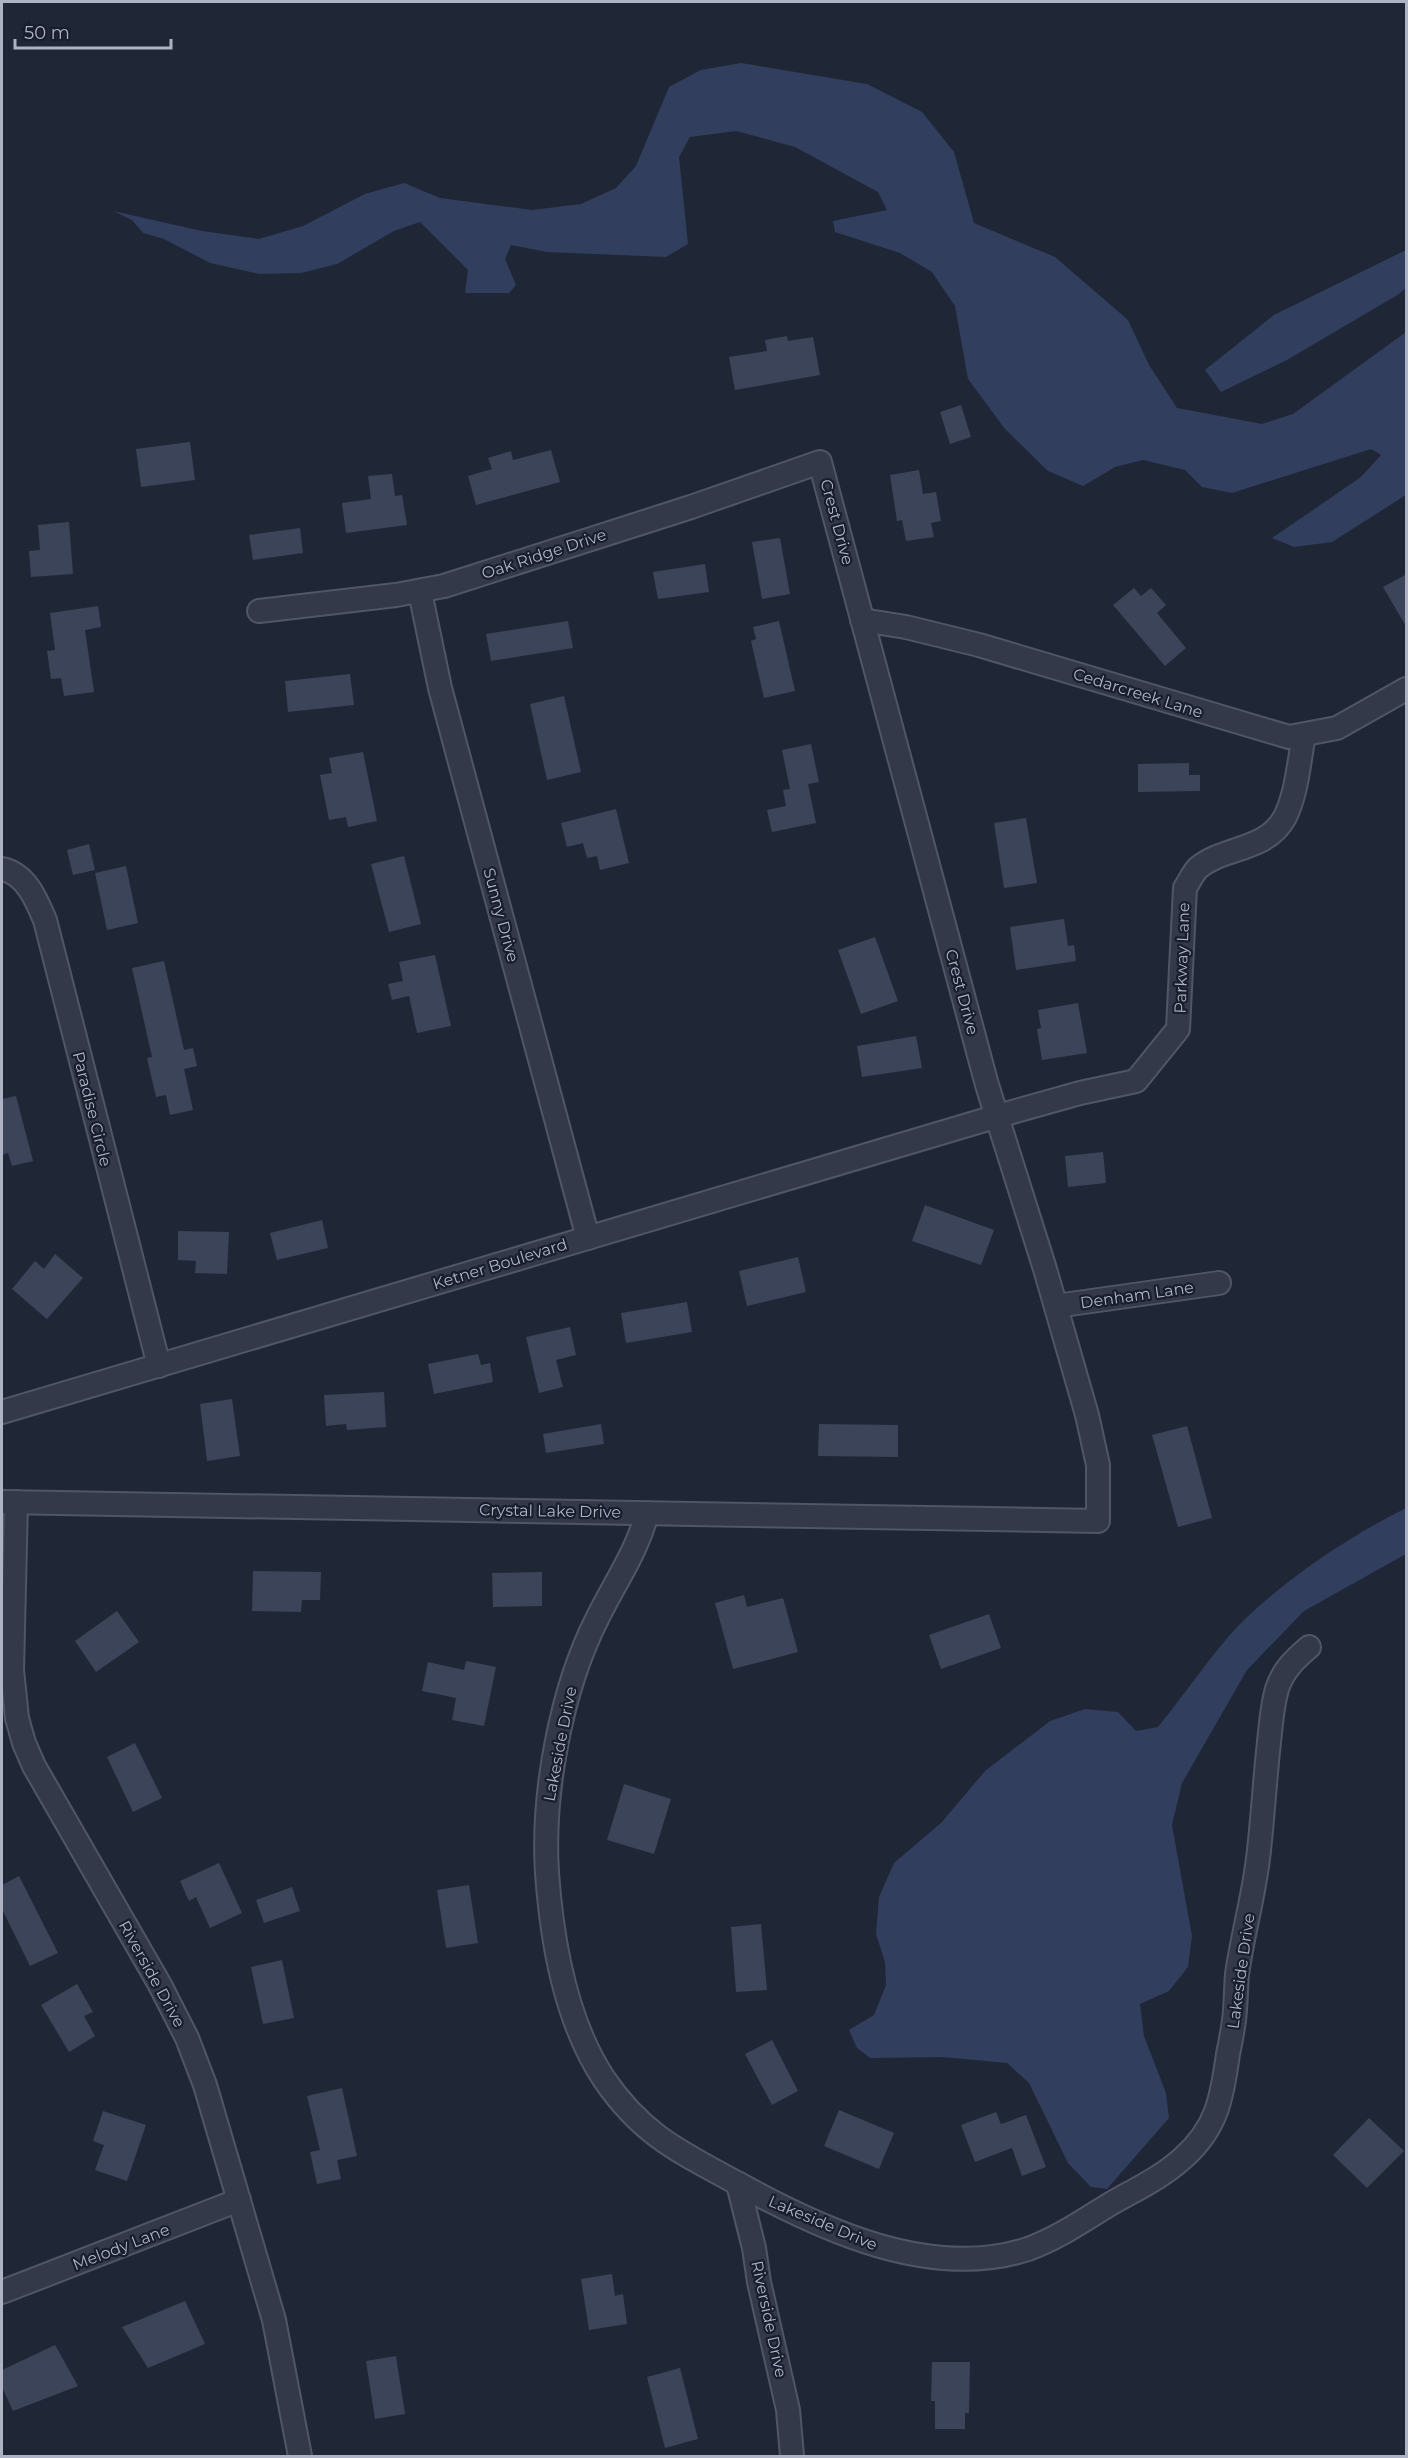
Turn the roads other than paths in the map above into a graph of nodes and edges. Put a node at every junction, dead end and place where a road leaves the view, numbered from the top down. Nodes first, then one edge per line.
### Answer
1 (820, 462) joint
2 (420, 592) junction
3 (259, 611) dead end
4 (862, 620) junction
5 (1407, 690) edge
6 (1304, 735) junction
7 (2, 869) edge
8 (998, 1116) junction
9 (588, 1238) junction
10 (1219, 1283) dead end
11 (1056, 1306) junction
12 (159, 1366) junction
13 (2, 1412) edge
14 (9, 1502) edge
15 (646, 1513) junction
16 (1098, 1521) joint
17 (1309, 1647) dead end
18 (738, 2184) junction
19 (239, 2200) junction
20 (2, 2292) edge
21 (300, 2457) edge
22 (792, 2457) edge

1 - 2 street, Oak Ridge Drive
1 - 4 street, Crest Drive
2 - 3 street, Oak Ridge Drive
2 - 9 street, Sunny Drive
4 - 6 street, Cedarcreek Lane
4 - 8 street, Crest Drive
5 - 6 street, Cedarcreek Lane
6 - 8 street, Parkway Lane
7 - 12 street, Paradise Circle
8 - 9 street, Ketner Boulevard
8 - 11 street, Crest Drive
9 - 12 street, Ketner Boulevard
10 - 11 street, Denham Lane
11 - 16 street, Crest Drive
12 - 13 street, Ketner Boulevard
14 - 15 street, Crystal Lake Drive
14 - 19 street, Riverside Drive
15 - 16 street, Crystal Lake Drive
15 - 18 street, Lakeside Drive
17 - 18 street, Lakeside Drive
18 - 22 street, Riverside Drive
19 - 20 street, Melody Lane
19 - 21 street, Riverside Drive

